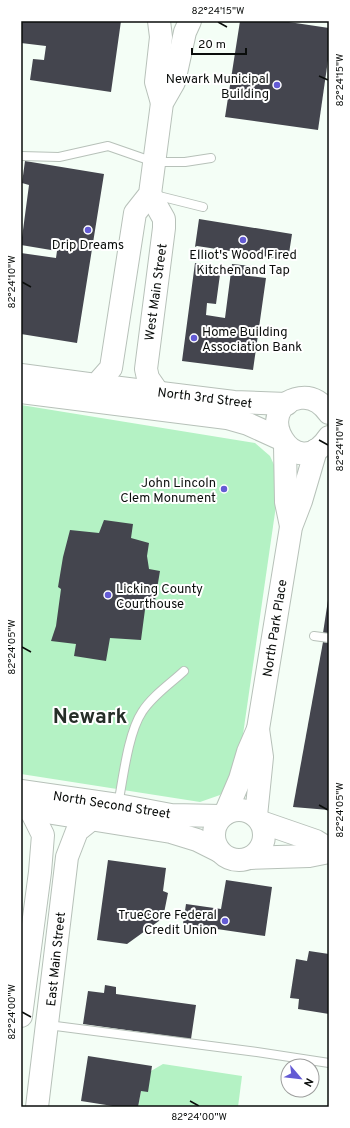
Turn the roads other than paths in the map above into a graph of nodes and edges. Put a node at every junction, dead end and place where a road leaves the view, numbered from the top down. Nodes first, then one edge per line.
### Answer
1 (159, 21) edge
2 (190, 21) edge
3 (162, 103) junction
4 (21, 156) edge
5 (211, 158) dead end
6 (154, 162) junction
7 (150, 194) junction
8 (203, 207) dead end
9 (21, 375) edge
10 (111, 389) junction
11 (157, 391) junction
12 (21, 392) edge
13 (287, 404) junction
14 (327, 409) edge
15 (283, 442) junction
16 (325, 443) edge
17 (291, 527) junction
18 (314, 636) dead end
19 (329, 638) edge
20 (184, 671) dead end
21 (258, 729) junction
22 (24, 803) edge
23 (118, 805) junction
24 (217, 815) junction
25 (92, 819) junction
26 (259, 819) junction
27 (329, 850) edge
28 (219, 851) junction
29 (250, 858) junction
30 (25, 954) edge
31 (21, 1016) edge
32 (48, 1025) junction
33 (329, 1063) edge
34 (37, 1107) edge

1 - 3 main road
2 - 3 main road
3 - 6 main road
4 - 6 lane
5 - 6 lane
6 - 7 main road
7 - 8 lane
7 - 10 main road
7 - 11 main road, West Main Street
9 - 10 main road
10 - 11 main road, North 3rd Street
10 - 12 main road
10 - 15 main road, North 3rd Street
11 - 13 main road, North 3rd Street
13 - 14 main road, North 3rd Street
13 - 15 main road, North Park Place
15 - 16 main road, North 3rd Street
15 - 17 main road, North Park Place
16 - 17 main road, North Park Place
17 - 21 main road, North Park Place
18 - 19 lane
20 - 23 lane
21 - 24 main road, North Park Place
21 - 26 main road, North Park Place
22 - 23 main road, North Second Street
22 - 25 main road, North Second Street
22 - 30 main road, East Main Street
23 - 24 main road, North Second Street
24 - 26 main road
24 - 28 main road
25 - 28 main road, North Second Street
25 - 32 main road, East Main Street
26 - 27 main road
26 - 29 main road
27 - 29 main road
28 - 29 main road
30 - 31 main road, East Main Street
32 - 33 lane
32 - 34 main road, East Main Street

